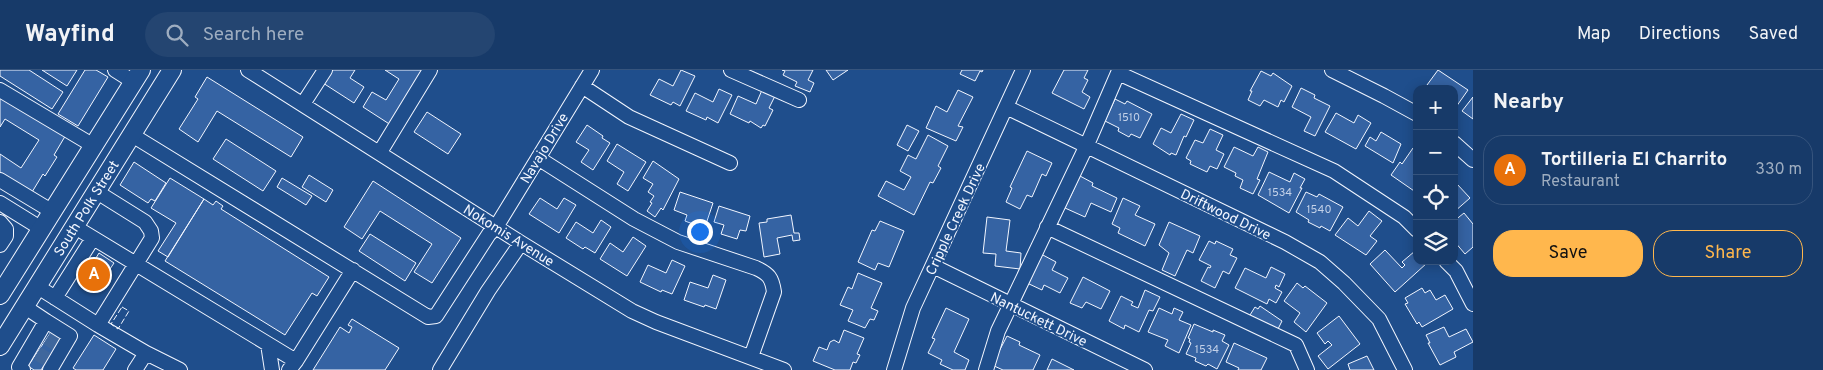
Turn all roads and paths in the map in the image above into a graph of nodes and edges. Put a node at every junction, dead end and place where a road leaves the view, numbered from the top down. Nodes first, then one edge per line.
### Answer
1 (115, 70) edge
2 (172, 70) edge
3 (326, 70) edge
4 (430, 70) edge
5 (731, 70) edge
6 (1023, 70) edge
7 (1332, 70) edge
8 (1118, 71) edge
9 (258, 72) edge
10 (138, 76) edge
11 (585, 76) edge
12 (0, 90) edge
13 (799, 100) dead end
14 (303, 104) junction
15 (1006, 107) junction
16 (1413, 112) edge
17 (132, 135) junction
18 (94, 146) junction
19 (1086, 147) junction
20 (1458, 147) edge
21 (380, 152) junction
22 (538, 158) junction
23 (1473, 160) edge
24 (730, 163) dead end
25 (0, 180) edge
26 (97, 192) junction
27 (0, 203) edge
28 (53, 212) junction
29 (0, 222) edge
30 (496, 226) junction
31 (1413, 226) edge
32 (75, 227) junction
33 (1047, 227) junction
34 (42, 229) junction
35 (92, 238) junction
36 (521, 243) junction
37 (0, 245) edge
38 (136, 264) junction
39 (1450, 265) edge
40 (932, 266) junction
41 (354, 270) junction
42 (38, 287) junction
43 (0, 296) edge
44 (55, 298) junction
45 (1473, 304) edge
46 (1010, 305) junction
47 (24, 307) junction
48 (83, 315) junction
49 (98, 325) junction
50 (54, 337) junction
51 (268, 344) junction
52 (0, 346) edge
53 (146, 353) junction
54 (751, 357) junction
55 (44, 359) edge
56 (293, 365) edge
57 (23, 370) edge
58 (135, 370) edge
59 (180, 370) edge
60 (272, 370) edge
61 (440, 370) edge
62 (784, 370) edge
63 (894, 370) edge
64 (986, 370) edge
65 (1145, 370) edge
66 (1307, 370) edge
67 (1405, 370) edge

1 - 10 street
2 - 17 main road, South Polk Street
3 - 14 street
4 - 21 street
5 - 13 street
6 - 15 street, Cripple Creek Drive
7 - 16 street
8 - 19 street
8 - 31 street
9 - 14 street, Nokomis Avenue
10 - 18 main road, South Polk Street
11 - 22 street, Navajo Drive
11 - 24 street
12 - 18 street
14 - 21 street, Nokomis Avenue
15 - 19 street, Driftwood Drive
15 - 40 street, Cripple Creek Drive
17 - 26 main road, South Polk Street
17 - 41 street, Navajo Drive
18 - 28 main road, South Polk Street
19 - 33 street
19 - 67 street, Driftwood Drive
20 - 23 street
21 - 30 street, Nokomis Avenue
22 - 30 street, Navajo Drive
22 - 54 street
25 - 28 street
26 - 32 main road, South Polk Street
26 - 38 street
27 - 34 street
28 - 32 main road
28 - 34 main road, South Polk Street
29 - 37 street
30 - 36 street, Nokomis Avenue
30 - 41 street, Navajo Drive
32 - 35 street
32 - 42 main road, South Polk Street
33 - 46 street
33 - 66 street
34 - 43 main road, South Polk Street
35 - 38 street
35 - 44 street
36 - 54 street, Nokomis Avenue
36 - 61 street
38 - 49 street
38 - 51 street
39 - 45 street
40 - 46 street, Nantuckett Drive
40 - 63 street, Cripple Creek Drive
41 - 56 street
42 - 44 street
42 - 47 main road, South Polk Street
44 - 48 street
46 - 64 street
46 - 65 street, Nantuckett Drive
47 - 50 street
47 - 52 main road, South Polk Street
48 - 49 street
48 - 50 street
49 - 53 street
50 - 55 street
50 - 55 street
51 - 56 street
51 - 60 street
53 - 58 street
53 - 59 street
54 - 62 street, Nokomis Avenue
55 - 57 street

